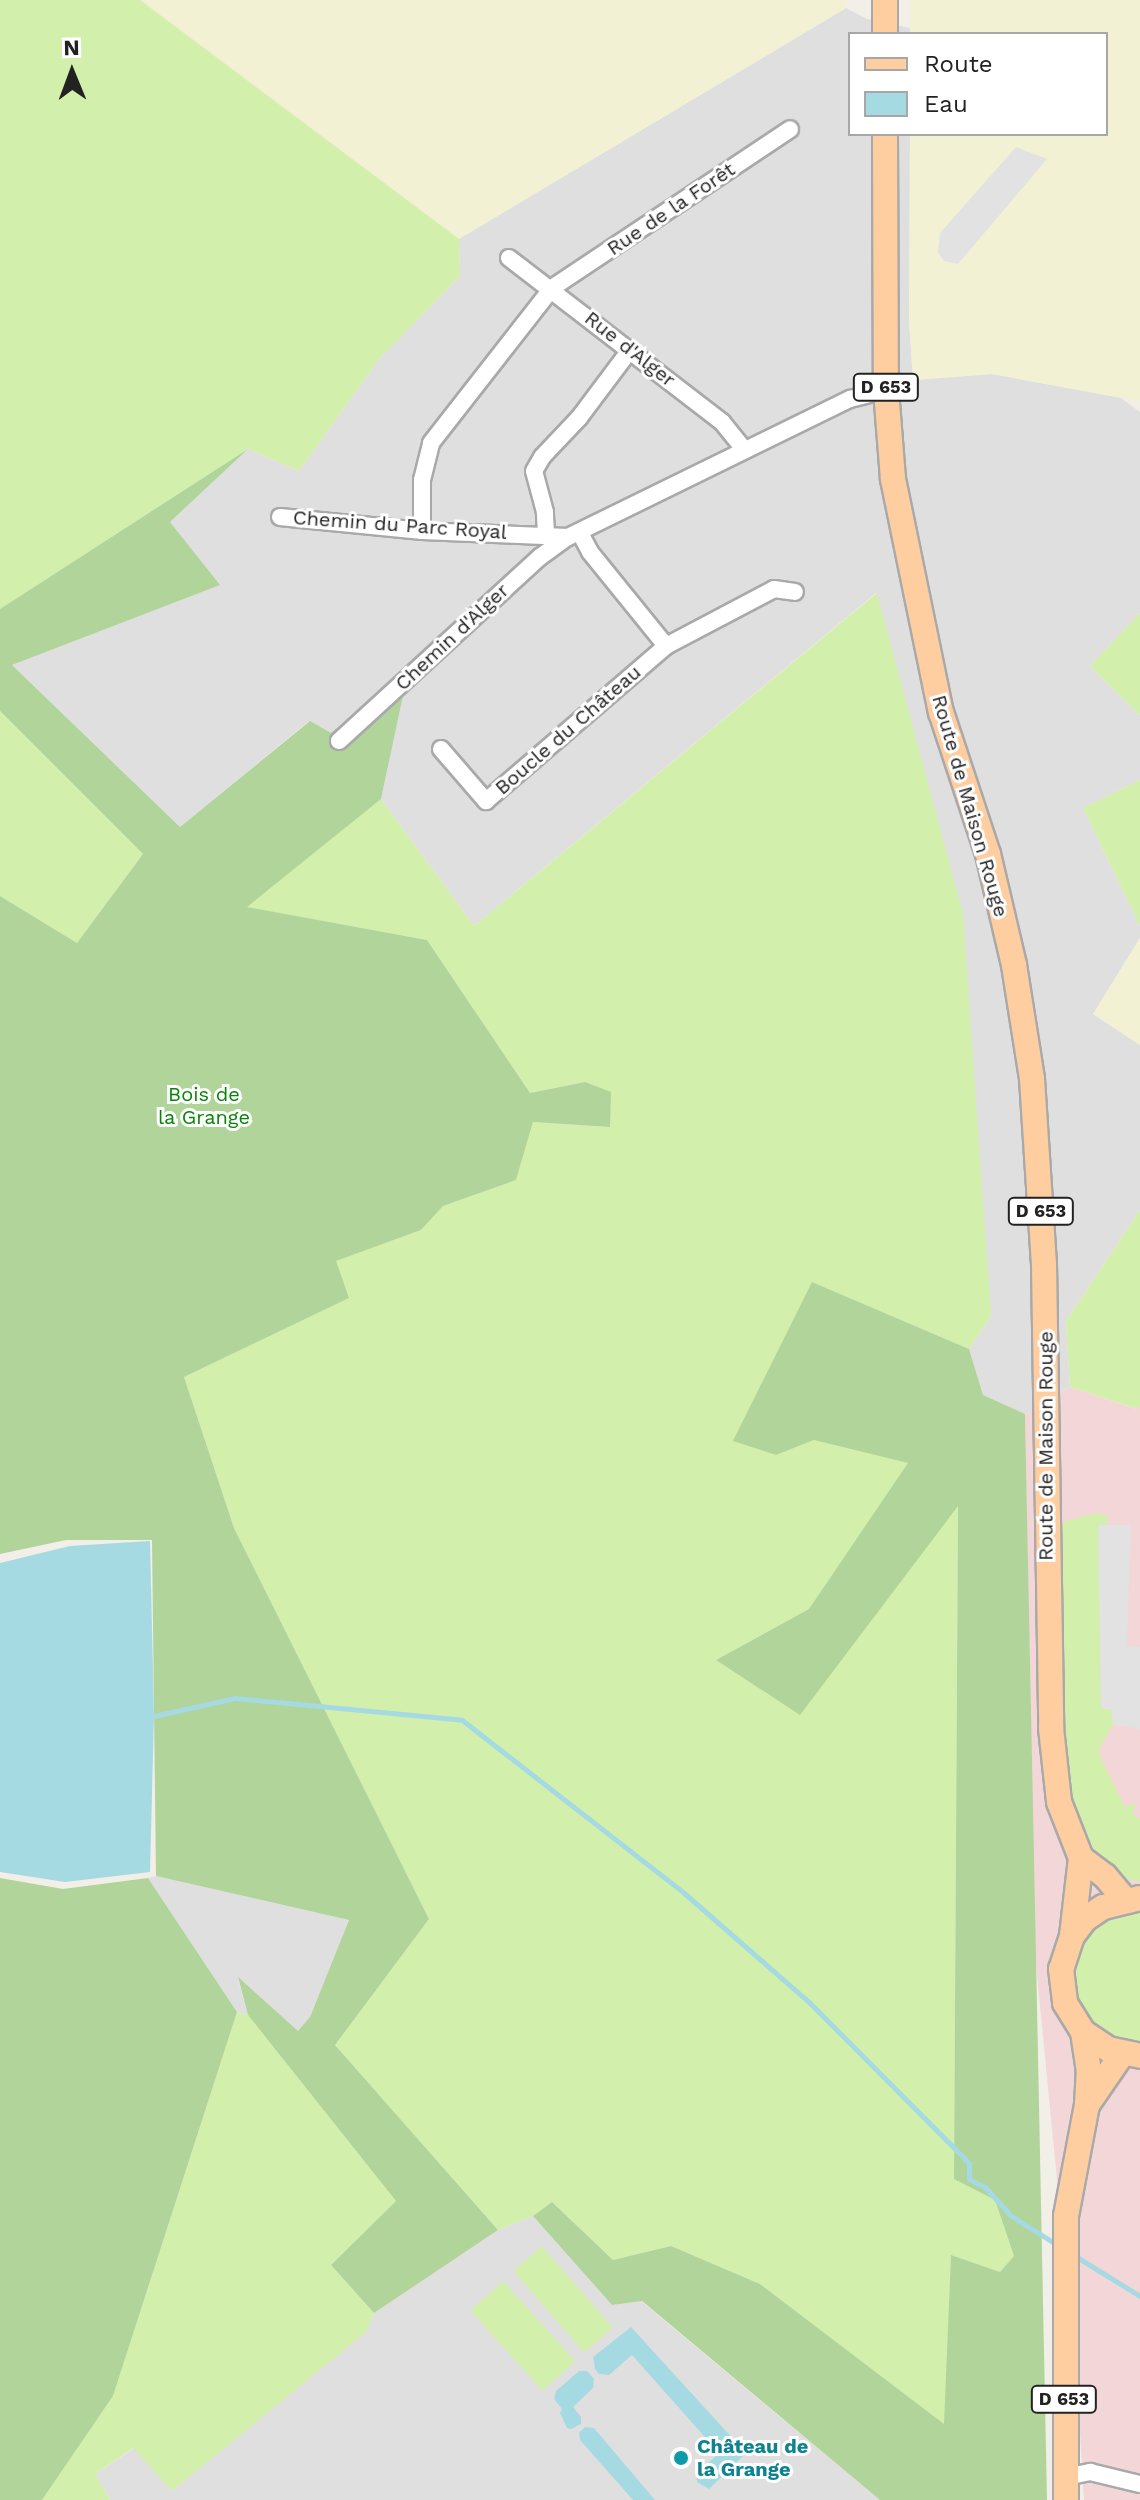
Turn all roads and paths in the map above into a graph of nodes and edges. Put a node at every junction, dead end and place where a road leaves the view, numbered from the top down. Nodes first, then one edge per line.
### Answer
1 (885, 0) edge
2 (885, 32) edge
3 (790, 129) dead end
4 (885, 136) edge
5 (509, 258) dead end
6 (552, 288) junction
7 (630, 350) junction
8 (886, 390) junction
9 (744, 449) junction
10 (280, 517) dead end
11 (422, 531) junction
12 (546, 534) junction
13 (574, 535) junction
14 (795, 592) dead end
15 (666, 646) junction
16 (339, 741) dead end
17 (441, 749) dead end
18 (1081, 1858) junction
19 (1132, 1899) edge
20 (1072, 1936) junction
21 (1083, 2032) junction
22 (1131, 2055) edge
23 (1087, 2105) junction
24 (1140, 2484) edge
25 (1066, 2488) edge

1 - 2 main road
3 - 6 street, Rue de la Forêt
4 - 8 main road, Route de Maison Rouge / D 653
5 - 6 street, Rue d'Alger
6 - 7 street, Rue d'Alger
6 - 11 street, Rue de la Forêt
7 - 9 street, Rue d'Alger
7 - 12 street
8 - 9 street
8 - 18 main road, Route de Maison Rouge / D 653
9 - 13 street
10 - 11 street, Chemin du Parc Royal
11 - 12 street, Chemin du Parc Royal
12 - 13 street, Chemin du Parc Royal
13 - 15 street
13 - 16 street, Chemin d'Alger
14 - 15 street, Boucle du Château
15 - 17 street, Boucle du Château
18 - 19 main road
18 - 20 main road
19 - 20 main road
20 - 21 main road
21 - 22 main road
21 - 23 main road
22 - 23 main road
23 - 25 main road, D 653
24 - 25 street

